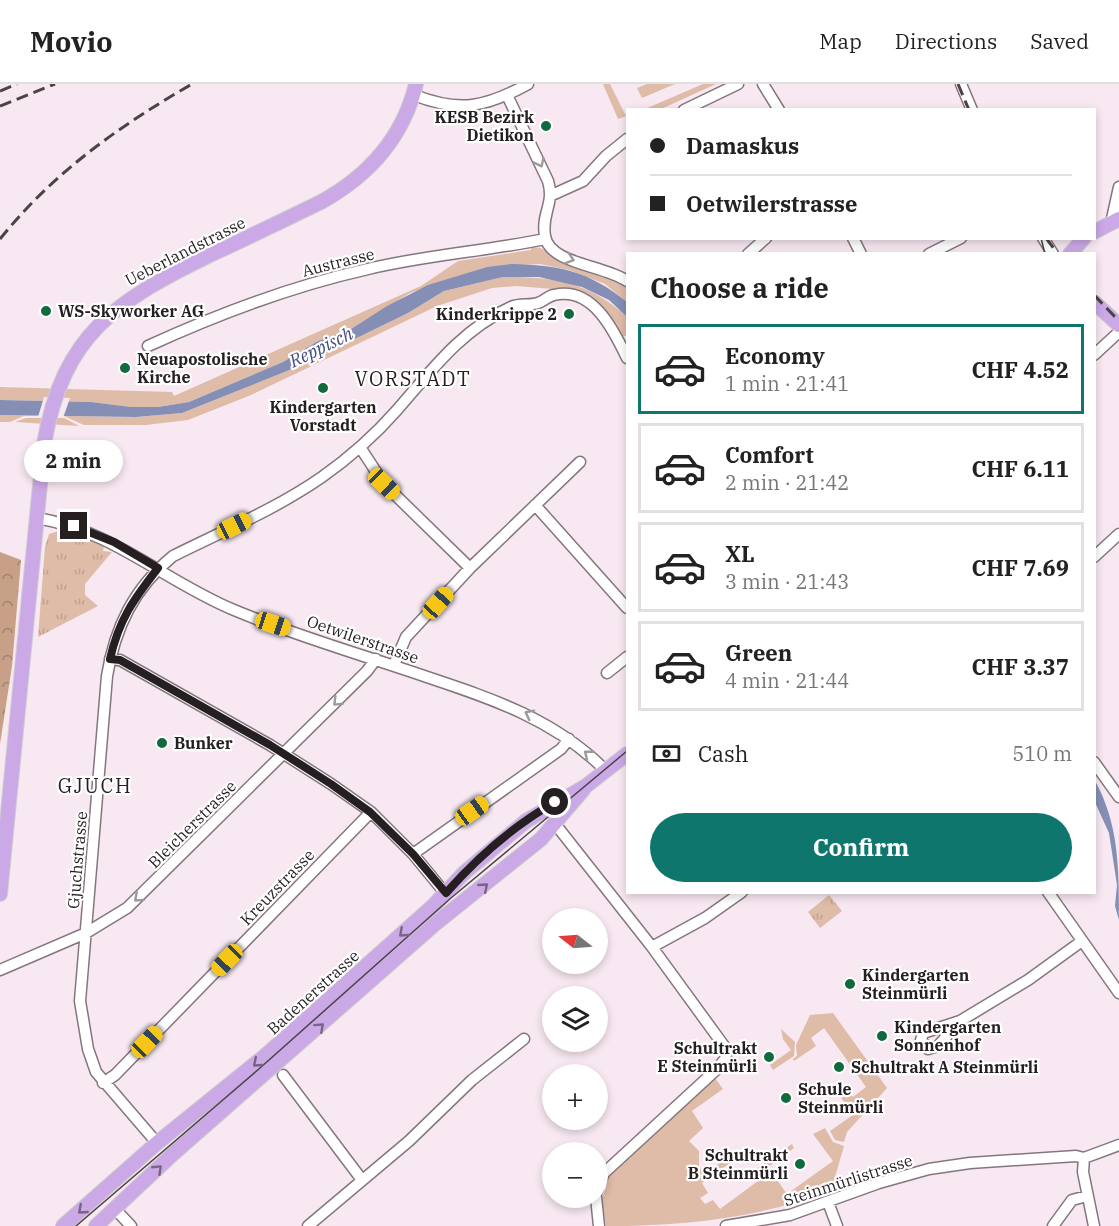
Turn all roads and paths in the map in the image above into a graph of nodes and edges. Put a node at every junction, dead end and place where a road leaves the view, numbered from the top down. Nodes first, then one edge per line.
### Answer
1 (528, 84) edge
2 (738, 84) edge
3 (763, 84) edge
4 (961, 84) edge
5 (415, 90) edge
6 (507, 95) junction
7 (688, 108) edge
8 (778, 108) edge
9 (971, 108) edge
10 (626, 141) edge
11 (1119, 187) edge
12 (552, 195) junction
13 (1115, 221) edge
14 (1096, 231) edge
15 (545, 239) junction
16 (764, 240) edge
17 (958, 240) edge
18 (1082, 240) edge
19 (750, 252) edge
20 (933, 252) edge
21 (1072, 252) edge
22 (626, 280) edge
23 (1096, 304) edge
24 (1119, 325) edge
25 (1119, 332) edge
26 (148, 346) dead end
27 (1096, 353) edge
28 (626, 356) edge
29 (360, 447) junction
30 (580, 462) dead end
31 (534, 505) junction
32 (37, 518) junction
33 (1119, 534) edge
34 (1096, 555) edge
35 (158, 568) junction
36 (470, 568) junction
37 (626, 607) edge
38 (626, 658) edge
39 (110, 659) junction
40 (376, 659) junction
41 (394, 665) junction
42 (607, 673) dead end
43 (568, 739) junction
44 (283, 754) junction
45 (626, 755) edge
46 (7, 764) edge
47 (1096, 765) edge
48 (606, 771) junction
49 (586, 786) junction
50 (1119, 797) edge
51 (370, 812) junction
52 (556, 825) junction
53 (413, 854) junction
54 (446, 893) junction
55 (0, 894) edge
56 (739, 894) edge
57 (1049, 894) edge
58 (464, 903) junction
59 (86, 933) junction
60 (1082, 941) junction
61 (652, 947) junction
62 (0, 970) edge
63 (1119, 993) edge
64 (960, 1021) dead end
65 (524, 1039) dead end
66 (283, 1075) dead end
67 (103, 1083) junction
68 (158, 1143) junction
69 (1119, 1145) edge
70 (174, 1153) junction
71 (1084, 1158) junction
72 (608, 1169) edge
73 (362, 1180) junction
74 (100, 1193) junction
75 (1087, 1196) junction
76 (828, 1202) junction
77 (597, 1208) edge
78 (115, 1209) junction
79 (63, 1226) edge
80 (96, 1226) edge
81 (131, 1226) edge
82 (308, 1226) edge
83 (599, 1226) edge
84 (726, 1226) edge
85 (837, 1226) edge
86 (1053, 1226) edge
87 (1094, 1226) edge

1 - 6 street
2 - 7 street
3 - 8 street
4 - 9 street
5 - 6 street
5 - 32 main road, Ueberlandstrasse
6 -> 12 street
10 - 12 street
11 - 13 street
12 - 15 street
13 - 14 main road
15 -> 22 street
15 - 26 street, Austrasse
16 - 19 street
17 - 20 street
18 - 21 main road
23 - 24 main road
25 - 27 street
28 - 29 street, Gjuchstrasse
29 - 35 street, Gjuchstrasse
29 - 36 street
30 - 31 street
31 - 36 street
31 - 37 street
32 - 35 street, Oetwilerstrasse
32 - 46 main road, Ueberlandstrasse
33 - 34 street
35 - 39 street, Gjuchstrasse
35 - 40 street, Oetwilerstrasse
36 - 41 street
38 - 42 street
39 - 44 street
39 - 59 street, Gjuchstrasse
40 - 41 street, Oetwilerstrasse
40 -> 44 street, Bleicherstrasse
43 -> 41 street, Oetwilerstrasse
48 -> 43 street, Oetwilerstrasse
43 - 53 street
44 - 51 street
44 -> 59 street, Bleicherstrasse
45 - 48 main road, Badenerstrasse
46 - 55 main road, Ueberlandstrasse
47 - 50 street
48 - 49 main road, Badenerstrasse
49 - 52 main road, Badenerstrasse
49 - 54 main road, Badenerstrasse
51 - 53 street
51 - 67 street, Kreuzstrasse
58 -> 52 main road, Badenerstrasse
52 - 61 street
53 - 54 street
54 - 58 main road
54 -> 68 main road, Badenerstrasse
56 - 61 street
57 - 60 street
70 -> 58 main road, Badenerstrasse
59 - 62 street, Bleicherstrasse
59 - 67 street, Gjuchstrasse
60 - 63 street
60 - 64 street
61 - 72 street
65 - 73 street
66 - 73 street
67 - 68 street, Gjuchstrasse
68 - 70 main road
68 - 74 main road, Badenerstrasse
69 - 71 street, Steinmürlistrasse
78 -> 70 main road, Badenerstrasse
71 - 75 street
71 - 76 street, Steinmürlistrasse
73 - 82 street
74 - 78 main road
74 -> 79 main road, Badenerstrasse
75 - 86 street
75 - 87 street
76 - 84 street, Steinmürlistrasse
76 - 85 street
77 - 83 street
78 - 80 main road, Badenerstrasse
78 - 81 street

